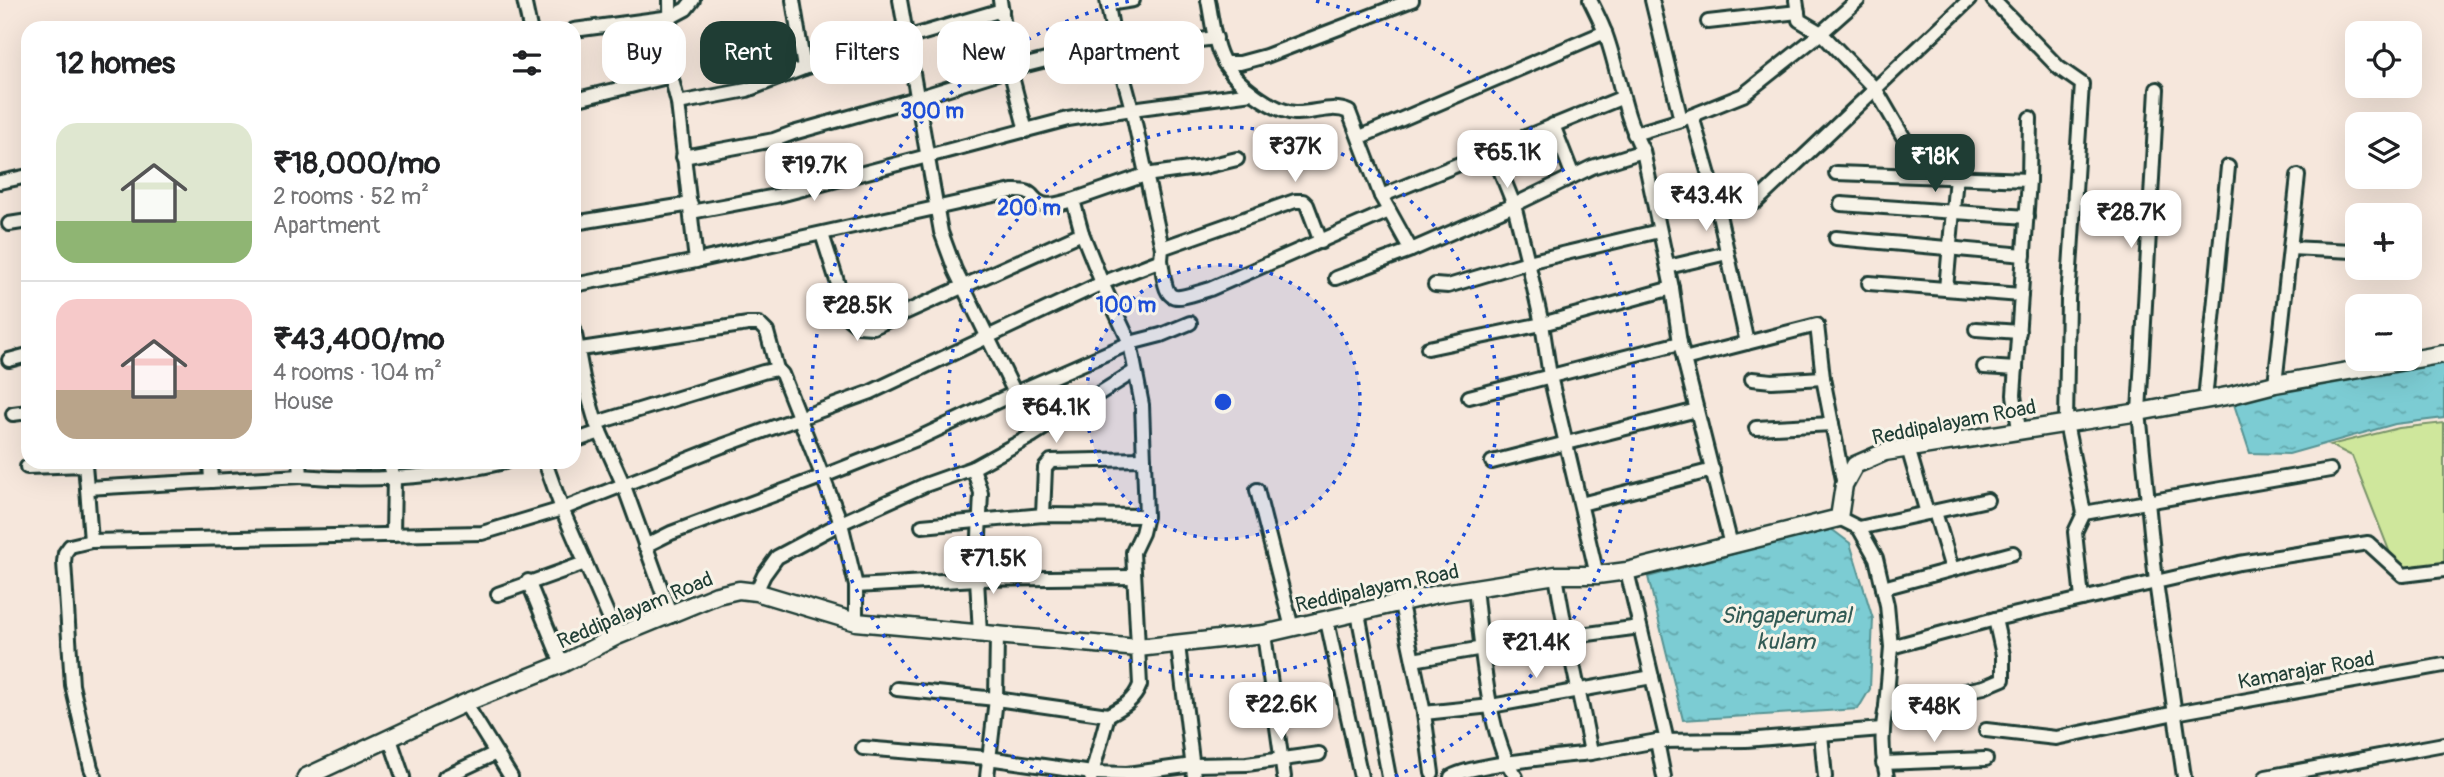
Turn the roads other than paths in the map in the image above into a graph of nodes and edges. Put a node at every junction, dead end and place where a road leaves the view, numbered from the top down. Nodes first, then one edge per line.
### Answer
1 (524, 0) edge
2 (670, 0) edge
3 (693, 0) edge
4 (793, 0) edge
5 (900, 0) edge
6 (1133, 0) edge
7 (1208, 0) edge
8 (1412, 0) edge
9 (1590, 0) edge
10 (1652, 0) edge
11 (1858, 0) edge
12 (1969, 0) edge
13 (1993, 0) edge
14 (1107, 2) edge
15 (1001, 5) edge
16 (1797, 6) edge
17 (671, 17) junction
18 (528, 21) edge
19 (671, 21) edge
20 (904, 21) edge
21 (1111, 21) edge
22 (1708, 22) dead end
23 (581, 29) edge
24 (1605, 32) junction
25 (1821, 33) junction
26 (923, 34) edge
27 (1216, 38) junction
28 (1204, 39) edge
29 (1224, 63) junction
30 (810, 66) edge
31 (804, 68) junction
32 (639, 84) edge
33 (673, 84) edge
34 (915, 84) edge
35 (962, 84) edge
36 (1014, 84) edge
37 (1125, 84) edge
38 (2157, 89) dead end
39 (1876, 90) junction
40 (1252, 93) junction
41 (581, 98) edge
42 (917, 98) junction
43 (1621, 98) junction
44 (678, 103) junction
45 (1132, 109) junction
46 (1687, 118) junction
47 (2030, 118) dead end
48 (1553, 125) junction
49 (1026, 131) junction
50 (1634, 134) junction
51 (1360, 137) junction
52 (1492, 150) junction
53 (1643, 151) junction
54 (928, 156) junction
55 (683, 157) junction
56 (1237, 159) dead end
57 (2228, 167) dead end
58 (1836, 173) dead end
59 (1145, 175) junction
60 (1573, 176) junction
61 (1926, 176) junction
62 (2298, 176) dead end
63 (1956, 177) junction
64 (21, 178) edge
65 (2029, 180) junction
66 (0, 182) edge
67 (1381, 195) junction
68 (1073, 200) junction
69 (1756, 202) dead end
70 (1841, 204) dead end
71 (1514, 205) junction
72 (691, 208) junction
73 (937, 208) junction
74 (1389, 211) junction
75 (1954, 212) junction
76 (2026, 217) junction
77 (21, 221) edge
78 (581, 222) edge
79 (9, 224) dead end
80 (1659, 231) junction
81 (822, 233) junction
82 (1082, 233) junction
83 (1836, 238) dead end
84 (1321, 242) junction
85 (2290, 248) junction
86 (1951, 249) junction
87 (1411, 250) junction
88 (2345, 251) edge
89 (1727, 253) junction
90 (1162, 254) junction
91 (2024, 255) junction
92 (696, 261) junction
93 (1528, 262) junction
94 (1668, 267) junction
95 (1336, 278) dead end
96 (1101, 283) junction
97 (1869, 283) dead end
98 (581, 284) edge
99 (1435, 285) dead end
100 (963, 286) junction
101 (1672, 288) junction
102 (1946, 289) junction
103 (2021, 295) junction
104 (1190, 323) dead end
105 (1542, 324) junction
106 (1976, 329) dead end
107 (2019, 332) junction
108 (987, 338) junction
109 (1680, 342) junction
110 (1130, 343) junction
111 (1748, 343) junction
112 (1428, 348) dead end
113 (581, 349) edge
114 (2444, 354) edge
115 (21, 357) edge
116 (1684, 359) junction
117 (9, 360) dead end
118 (1984, 367) dead end
119 (777, 369) junction
120 (2016, 369) junction
121 (581, 370) edge
122 (1135, 371) junction
123 (1550, 376) junction
124 (1823, 378) junction
125 (1752, 379) dead end
126 (2275, 384) junction
127 (1014, 393) junction
128 (1469, 397) dead end
129 (2205, 400) junction
130 (1697, 410) junction
131 (2139, 412) junction
132 (21, 413) edge
133 (13, 414) dead end
134 (800, 419) junction
135 (2066, 423) junction
136 (1832, 424) junction
137 (598, 427) junction
138 (1756, 428) dead end
139 (2019, 430) junction
140 (581, 437) edge
141 (1567, 442) junction
142 (1908, 448) junction
143 (1144, 459) junction
144 (1492, 461) dead end
145 (973, 468) junction
146 (85, 469) edge
147 (210, 469) edge
148 (300, 469) edge
149 (391, 469) edge
150 (476, 469) edge
151 (548, 469) edge
152 (1713, 470) junction
153 (2330, 470) dead end
154 (301, 476) junction
155 (394, 477) junction
156 (821, 477) junction
157 (211, 481) junction
158 (1844, 485) junction
159 (624, 486) junction
160 (87, 488) junction
161 (1257, 490) dead end
162 (1987, 500) dead end
163 (2148, 502) junction
164 (1581, 504) junction
165 (562, 509) junction
166 (1931, 513) junction
167 (2084, 513) junction
168 (1043, 515) junction
169 (1146, 516) junction
170 (1839, 518) junction
171 (981, 521) junction
172 (841, 523) junction
173 (922, 526) dead end
174 (1859, 528) junction
175 (393, 535) junction
176 (92, 541) junction
177 (1731, 545) junction
178 (645, 546) junction
179 (2013, 553) dead end
180 (585, 563) junction
181 (1952, 569) junction
182 (1627, 570) junction
183 (2444, 570) edge
184 (1556, 575) junction
185 (1597, 575) junction
186 (1133, 577) junction
187 (977, 579) junction
188 (528, 581) junction
189 (2156, 582) junction
190 (856, 586) junction
191 (1475, 588) junction
192 (1883, 588) junction
193 (756, 592) junction
194 (498, 594) dead end
195 (2082, 599) junction
196 (1401, 604) junction
197 (1358, 613) junction
198 (670, 615) junction
199 (1995, 619) junction
200 (1327, 621) junction
201 (856, 622) junction
202 (1640, 627) junction
203 (1292, 628) junction
204 (1264, 634) junction
205 (988, 635) junction
206 (617, 636) junction
207 (1565, 636) junction
208 (1178, 645) junction
209 (1891, 647) junction
210 (1138, 648) junction
211 (1483, 648) junction
212 (1413, 660) junction
213 (562, 664) junction
214 (2444, 665) edge
215 (1652, 677) junction
216 (897, 689) dead end
217 (1579, 689) junction
218 (996, 699) junction
219 (465, 703) junction
220 (1491, 706) junction
221 (1886, 707) junction
222 (1424, 713) junction
223 (2175, 713) junction
224 (1108, 715) junction
225 (1882, 729) junction
226 (1986, 730) dead end
227 (1821, 734) junction
228 (390, 739) junction
229 (1662, 741) junction
230 (2444, 744) edge
231 (863, 748) dead end
232 (496, 753) junction
233 (1591, 753) junction
234 (1319, 754) dead end
235 (988, 758) junction
236 (1281, 759) junction
237 (1986, 759) dead end
238 (1883, 762) junction
239 (1506, 764) junction
240 (1194, 771) edge
241 (1432, 773) dead end
242 (1092, 775) edge
243 (95, 777) edge
244 (306, 777) edge
245 (403, 777) edge
246 (445, 777) edge
247 (511, 777) edge
248 (987, 777) edge
249 (1284, 777) edge
250 (1361, 777) edge
251 (1389, 777) edge
252 (1451, 777) edge
253 (1516, 777) edge
254 (1664, 777) edge
255 (1825, 777) edge
256 (1887, 777) edge
257 (2184, 777) edge
258 (2266, 777) edge

1 - 18 street
2 - 17 street
3 - 17 street
4 - 31 street
5 - 20 street
6 - 14 street
7 - 27 street
8 - 29 street
9 - 24 street
10 - 46 street
11 - 25 street
12 - 39 street
13 - 135 street
14 - 21 street
15 - 26 street
16 - 22 street
16 - 25 street
17 - 19 street
17 - 23 street
24 - 43 street
24 - 51 street
25 - 39 street
25 - 46 street
27 - 28 street
27 - 29 street
29 - 40 street
30 - 31 street
31 - 44 street
32 - 41 street
33 - 44 street
34 - 42 street
35 - 42 street
36 - 49 street
37 - 45 street
38 - 131 street
39 - 61 street
39 - 69 street
40 - 45 street
40 - 51 street
42 - 54 street
42 - 55 street
43 - 48 street
43 - 50 street
44 - 55 street
45 - 49 street
45 - 59 street
46 - 50 street
46 - 89 street
47 - 65 street
48 - 52 street
48 - 60 street
49 - 54 street
50 - 53 street
51 - 67 street
52 - 67 street
52 - 71 street
53 - 60 street
53 - 80 street
54 - 72 street
54 - 73 street
55 - 72 street
56 - 59 street
57 - 129 street
58 - 61 street
59 - 68 street
59 - 90 street
60 - 71 street
61 - 63 street
62 - 85 street
63 - 65 street
63 - 75 street
64 - 66 street
65 - 76 street
67 - 74 street
68 - 73 street
68 - 82 street
70 - 75 street
71 - 87 street
71 - 93 street
72 - 78 street
72 - 92 street
73 - 81 street
73 - 100 street
74 - 84 street
74 - 87 street
75 - 76 street
75 - 86 street
76 - 91 street
77 - 79 street
80 - 93 street
80 - 94 street
81 - 92 street
81 - 100 street
82 - 96 street
82 - 100 street
83 - 86 street
84 - 90 street
84 - 90 street
85 - 88 street
85 - 126 street
86 - 91 street
86 - 102 street
87 - 95 street
89 - 94 street
89 - 111 street
90 - 96 street
91 - 103 street
92 - 98 street
93 - 99 street
93 - 105 street
94 - 101 street
96 - 108 street
96 - 110 street
97 - 102 street
100 - 108 street
101 - 105 street
101 - 109 street
102 - 103 street
103 - 107 street
104 - 110 street
105 - 112 street
105 - 123 street
106 - 107 street
107 - 120 street
108 - 127 street
108 - 134 street
109 - 116 street
109 - 123 street
110 - 122 street
110 - 127 street
111 - 116 street
111 - 124 street
113 - 119 street
114 - 126 main road, Reddipalayam Road
115 - 117 street
116 - 130 street
118 - 120 street
119 - 134 street
119 - 137 street
120 - 139 street
121 - 137 street
122 - 143 street
122 - 145 street
123 - 128 street
123 - 141 street
124 - 125 street
124 - 136 street
126 - 129 main road, Reddipalayam Road
127 - 156 street
129 - 131 main road, Reddipalayam Road
130 - 141 street
130 - 152 street
131 - 135 main road, Reddipalayam Road
131 - 163 street
132 - 133 street
134 - 156 street
134 - 159 street
135 - 139 main road, Reddipalayam Road
135 - 167 street
136 - 138 street
136 - 158 street
137 - 140 street
137 - 159 street
139 - 142 main road, Reddipalayam Road
141 - 144 street
141 - 164 street
142 - 158 main road, Reddipalayam Road
142 - 166 street
143 - 168 street
143 - 169 street
145 - 171 street
145 - 172 street
146 - 160 street
147 - 157 street
148 - 154 street
149 - 155 street
150 - 155 street
151 - 165 street
152 - 164 street
152 - 177 street
153 - 163 street
154 - 155 street
154 - 157 street
155 - 175 street
156 - 172 street
156 - 178 street
157 - 160 street
158 - 170 main road
159 - 165 street
159 - 178 street
160 - 176 street
161 - 203 street
162 - 166 street
163 - 167 street
163 - 189 street
164 - 185 street
165 - 175 street
165 - 180 street
166 - 174 street
166 - 181 street
167 - 195 street
168 - 169 street
168 - 171 street
169 - 186 street
170 - 174 street
170 - 177 main road, Reddipalayam Road
171 - 173 street
171 - 187 street
172 - 190 street
172 - 193 street
174 - 192 street
175 - 176 street
176 - 243 street
177 - 182 main road, Reddipalayam Road
178 - 198 street
179 - 181 street
180 - 188 street
180 - 206 street
181 - 192 street
182 - 185 main road, Reddipalayam Road
182 - 202 street
183 - 189 street
184 - 185 main road, Reddipalayam Road
184 - 191 main road, Reddipalayam Road
184 - 207 street
186 - 187 street
186 - 210 street
187 - 190 street
187 - 205 street
188 - 194 street
188 - 213 street
189 - 195 street
189 - 223 street
190 - 201 street
191 - 196 main road, Reddipalayam Road
191 - 211 street
192 - 209 street
193 - 198 main road, Reddipalayam Road
193 - 201 main road, Reddipalayam Road
195 - 199 street
196 - 197 main road, Reddipalayam Road
196 - 212 street
197 - 200 main road, Reddipalayam Road
197 - 251 street
198 - 206 main road, Reddipalayam Road
199 - 209 street
199 - 221 street
200 - 203 main road, Reddipalayam Road
200 - 250 street
201 - 205 main road, Reddipalayam Road
202 - 207 street
202 - 215 street
203 - 204 main road, Reddipalayam Road
204 - 208 main road, Reddipalayam Road
204 - 236 street
205 - 210 main road, Reddipalayam Road
205 - 218 street
206 - 213 main road, Reddipalayam Road
207 - 211 street
207 - 217 street
208 - 210 main road, Reddipalayam Road
208 - 240 street
209 - 221 street
210 - 224 street
211 - 212 street
211 - 220 street
212 - 222 street
213 - 219 main road, Reddipalayam Road
214 - 223 street, Kamarajar Road
215 - 217 street
215 - 229 street
216 - 218 street
217 - 220 street
217 - 233 street
218 - 224 street
218 - 235 street
219 - 228 main road, Reddipalayam Road
219 - 232 street
220 - 222 street
220 - 239 street
221 - 225 street
222 - 241 street
223 - 226 street, Kamarajar Road
223 - 257 street
224 - 242 street
225 - 227 street
225 - 238 street
227 - 229 street
227 - 255 street
228 - 244 main road, Reddipalayam Road
228 - 245 street
229 - 233 street
229 - 254 street
230 - 258 street
231 - 235 street
232 - 246 street
232 - 247 street
233 - 239 street
234 - 236 street
235 - 242 street
235 - 248 street
236 - 240 street
236 - 249 street
237 - 238 street
238 - 256 street
239 - 252 street
239 - 253 street
240 - 242 street

